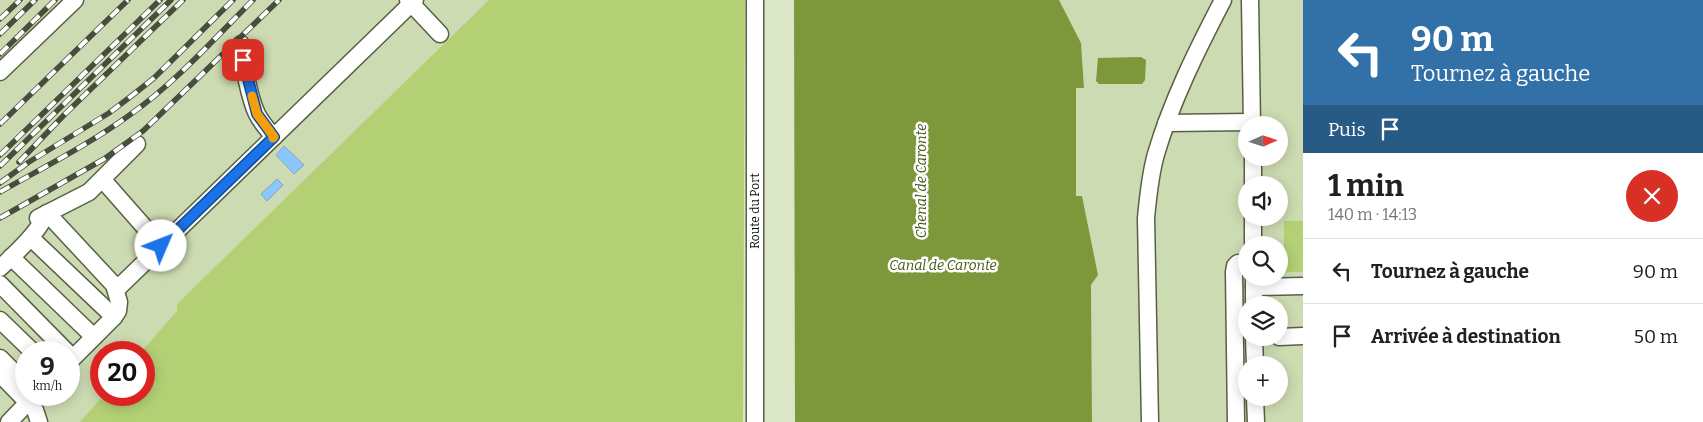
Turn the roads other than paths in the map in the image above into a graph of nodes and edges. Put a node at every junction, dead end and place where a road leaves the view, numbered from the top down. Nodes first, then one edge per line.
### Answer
1 (74, 0) edge
2 (755, 0) edge
3 (1223, 0) edge
4 (1250, 0) edge
5 (411, 1) edge
6 (440, 34) dead end
7 (241, 44) dead end
8 (0, 72) edge
9 (1252, 116) edge
10 (1166, 123) junction
11 (1238, 124) edge
12 (274, 137) junction
13 (137, 144) dead end
14 (103, 180) junction
15 (47, 213) junction
16 (31, 238) junction
17 (161, 246) junction
18 (4, 260) edge
19 (1238, 263) edge
20 (0, 284) edge
21 (1288, 285) edge
22 (1303, 286) edge
23 (116, 290) junction
24 (114, 317) junction
25 (0, 320) edge
26 (1303, 336) edge
27 (94, 337) junction
28 (1288, 337) edge
29 (22, 341) edge
30 (54, 341) edge
31 (80, 348) edge
32 (0, 358) edge
33 (15, 373) edge
34 (0, 374) edge
35 (15, 386) edge
36 (25, 406) edge
37 (34, 406) edge
38 (1255, 406) edge
39 (8, 422) edge
40 (39, 422) edge
41 (755, 422) edge
42 (1150, 422) edge
43 (1236, 422) edge
44 (1256, 422) edge

1 - 8 street
2 - 41 street, Route du Port
3 - 10 street
4 - 9 street
5 - 6 street
5 - 12 street
7 - 12 street
10 - 11 street
10 - 42 street
12 - 17 street
13 - 14 street
14 - 15 street
14 - 17 street
15 - 16 street
15 - 18 street
15 - 23 street
16 - 18 street
16 - 24 street
17 - 23 street
18 - 27 street
19 - 43 street
20 - 30 street
21 - 22 street
23 - 24 street
24 - 27 street
25 - 29 street
26 - 28 street
27 - 31 street
32 - 33 street
34 - 35 street
36 - 39 street
37 - 40 street
38 - 44 street

